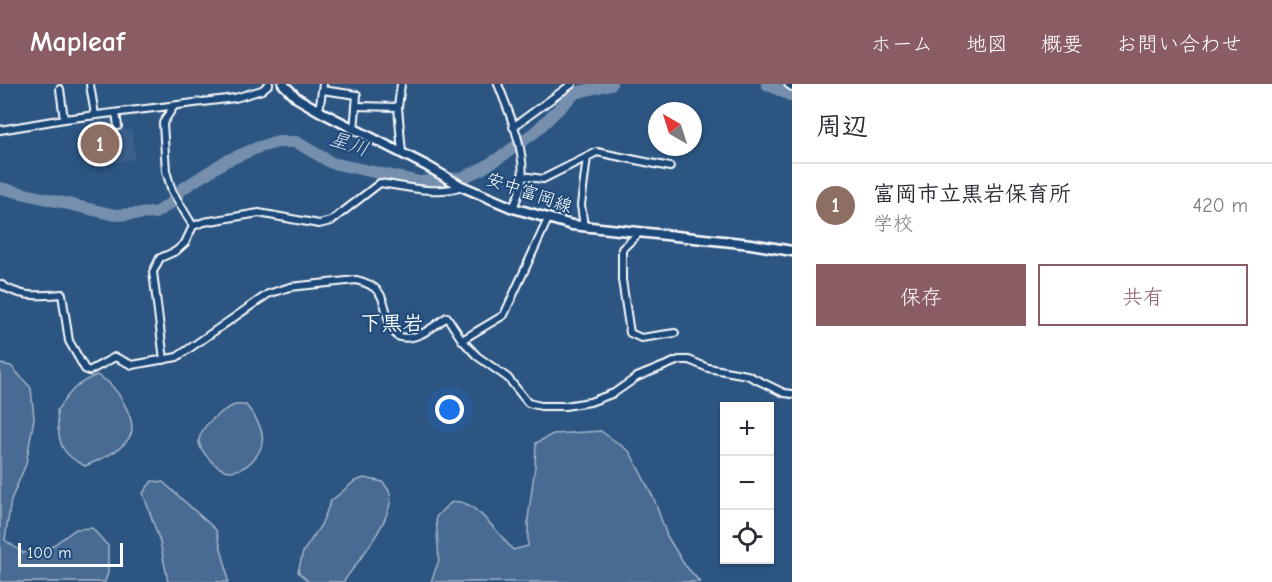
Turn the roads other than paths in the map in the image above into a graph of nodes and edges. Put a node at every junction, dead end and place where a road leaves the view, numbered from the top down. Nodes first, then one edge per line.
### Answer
1 (269, 84) edge
2 (283, 84) edge
3 (401, 84) edge
4 (498, 84) edge
5 (572, 84) edge
6 (788, 84) edge
7 (90, 85) edge
8 (323, 87) edge
9 (792, 87) edge
10 (60, 89) dead end
11 (174, 106) junction
12 (356, 106) junction
13 (398, 107) junction
14 (319, 111) junction
15 (117, 112) junction
16 (95, 115) junction
17 (64, 119) junction
18 (118, 126) dead end
19 (514, 129) junction
20 (0, 130) edge
21 (354, 130) junction
22 (402, 153) junction
23 (587, 157) junction
24 (670, 167) dead end
25 (522, 177) junction
26 (459, 185) junction
27 (513, 208) junction
28 (548, 219) junction
29 (193, 226) junction
30 (584, 227) junction
31 (639, 233) junction
32 (792, 251) edge
33 (0, 284) edge
34 (675, 333) dead end
35 (462, 340) junction
36 (164, 360) junction
37 (792, 394) edge

1 - 11 street
2 - 14 main road, 安中富岡線
3 - 13 street
4 - 19 street
5 - 19 street
6 - 9 street
7 - 16 street
8 - 12 street
8 - 14 street
10 - 17 street
11 - 15 street
11 - 29 street
12 - 13 street
12 - 21 street
13 - 22 street
14 - 21 main road, 安中富岡線
15 - 16 street
15 - 18 street
16 - 17 street
17 - 20 street
19 - 25 street
21 - 22 main road, 安中富岡線
22 - 26 main road, 安中富岡線
23 - 24 street
23 - 25 street
23 - 30 street
25 - 27 street
26 - 27 main road, 安中富岡線
26 - 29 street
27 - 28 main road, 安中富岡線
28 - 30 main road, 安中富岡線
28 - 35 street
29 - 36 street
30 - 31 main road, 安中富岡線
31 - 32 main road, 安中富岡線
31 - 34 street
33 - 36 street
35 - 36 street
35 - 37 street

